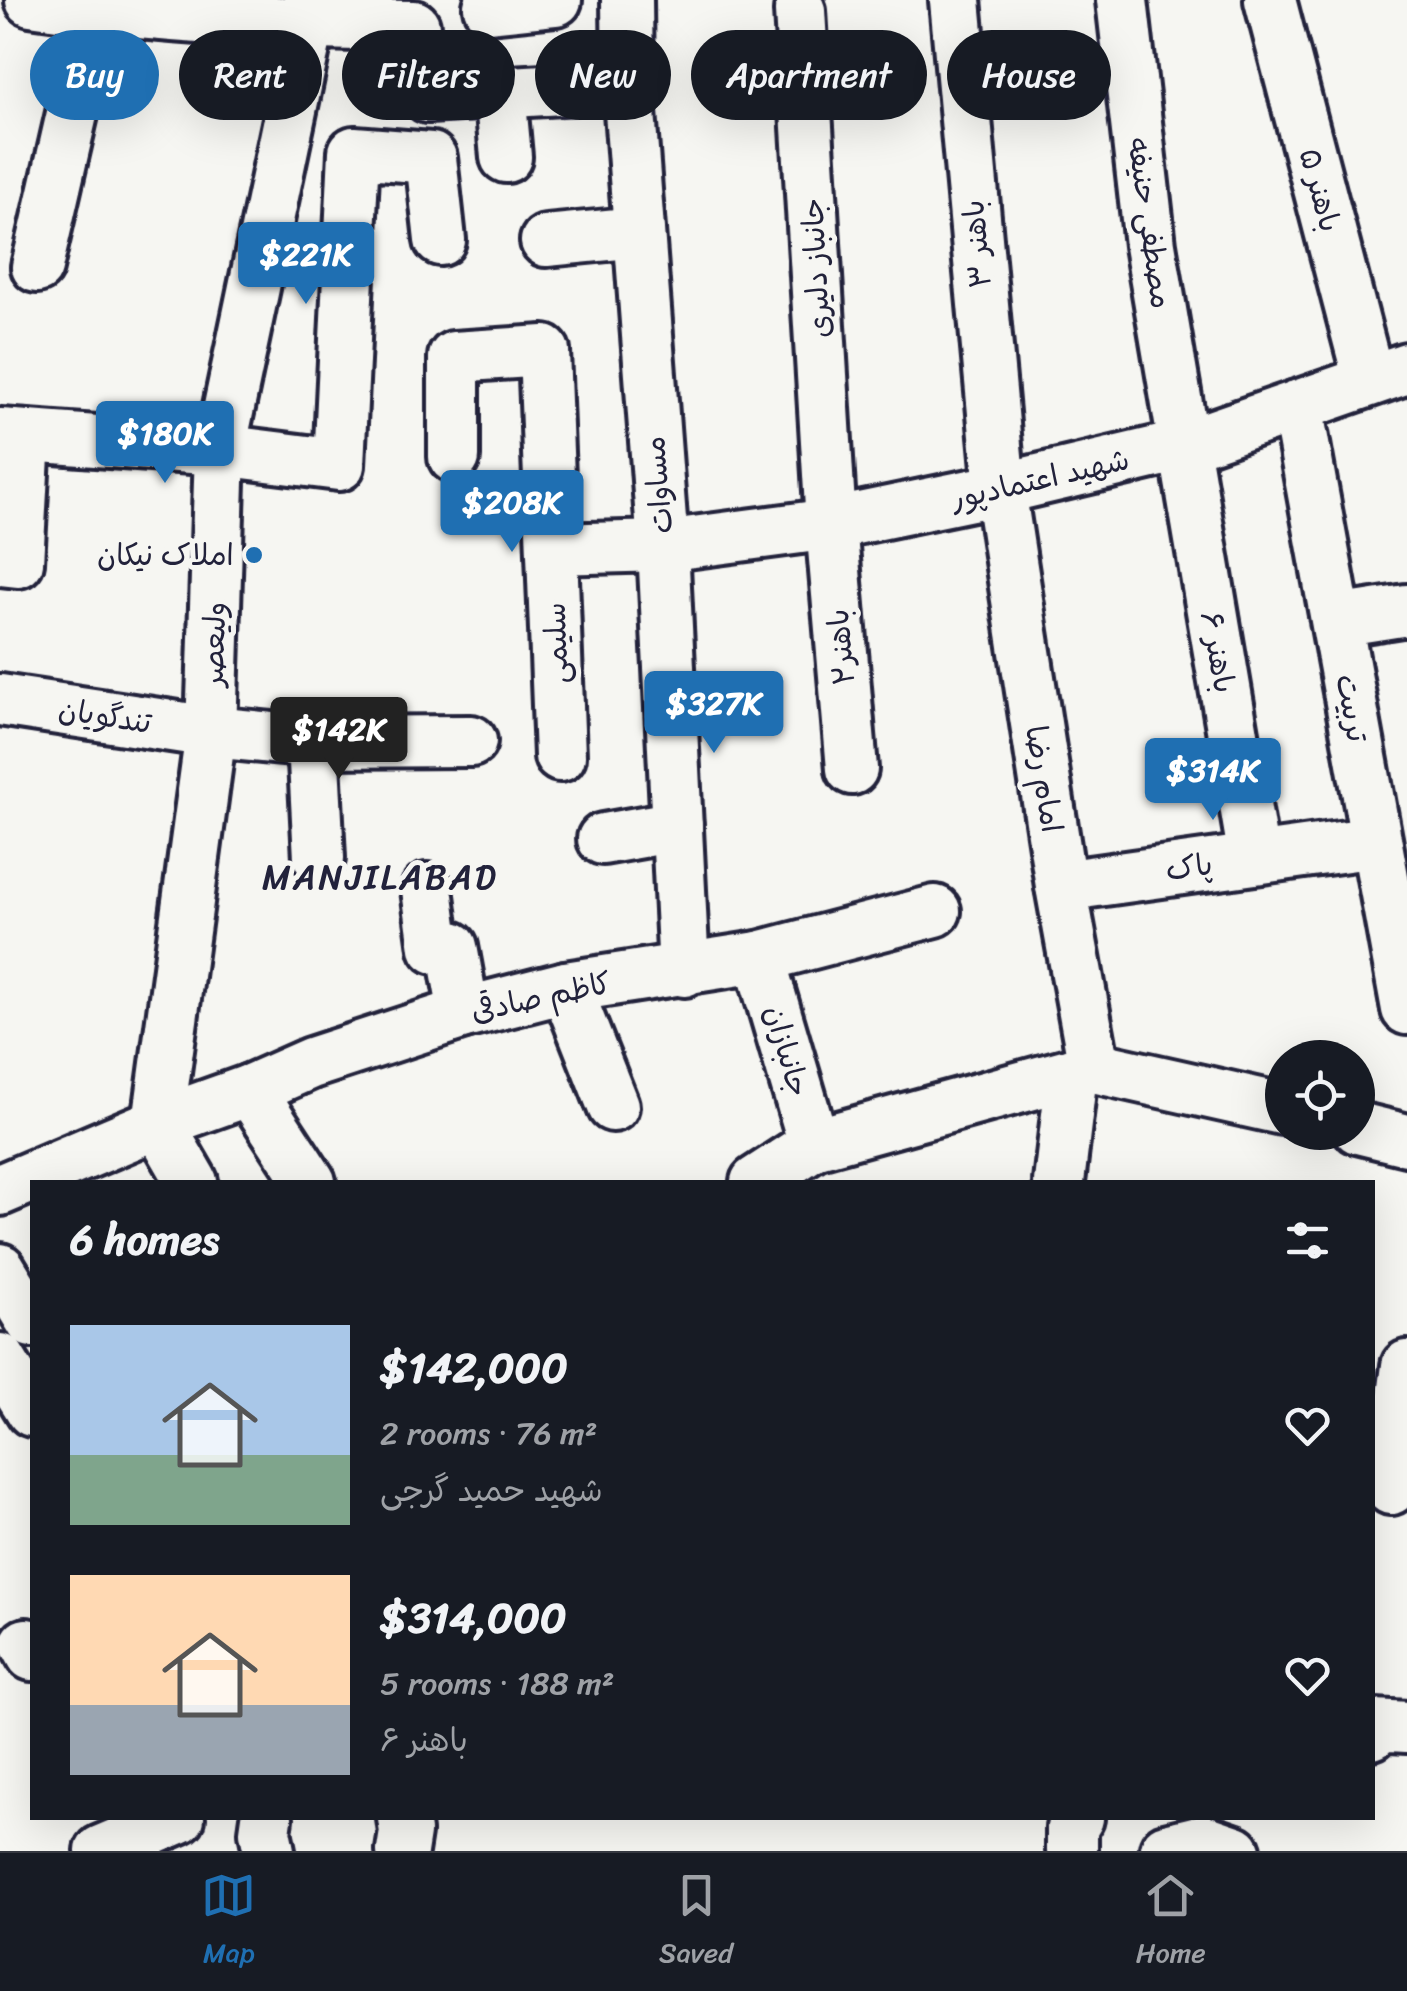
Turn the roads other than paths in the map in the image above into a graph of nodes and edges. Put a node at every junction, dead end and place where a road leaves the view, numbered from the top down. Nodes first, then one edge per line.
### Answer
1 (32, 0) edge
2 (556, 0) edge
3 (627, 0) edge
4 (955, 0) edge
5 (1122, 0) edge
6 (1270, 0) edge
7 (803, 4) edge
8 (97, 5) edge
9 (489, 7) dead end
10 (311, 12) edge
11 (414, 26) dead end
12 (627, 30) edge
13 (503, 120) edge
14 (630, 120) edge
15 (506, 158) dead end
16 (638, 232) junction
17 (440, 240) dead end
18 (546, 241) dead end
19 (37, 266) dead end
20 (1388, 374) edge
21 (1297, 406) junction
22 (13, 436) edge
23 (1182, 446) junction
24 (220, 450) junction
25 (454, 458) dead end
26 (1000, 489) junction
27 (831, 524) junction
28 (663, 546) junction
29 (552, 549) junction
30 (0, 560) edge
31 (1407, 610) edge
32 (1337, 622) junction
33 (0, 700) edge
34 (211, 732) junction
35 (471, 741) dead end
36 (313, 742) junction
37 (560, 756) dead end
38 (852, 769) dead end
39 (678, 826) junction
40 (603, 839) dead end
41 (1376, 842) junction
42 (319, 858) dead end
43 (1254, 858) junction
44 (1061, 886) junction
45 (427, 889) dead end
46 (935, 911) dead end
47 (759, 957) junction
48 (684, 971) junction
49 (566, 988) junction
50 (1407, 1009) edge
51 (464, 1013) junction
52 (1083, 1070) junction
53 (250, 1090) junction
54 (1265, 1105) edge
55 (613, 1106) dead end
56 (158, 1123) junction
57 (1375, 1132) edge
58 (1407, 1140) edge
59 (814, 1144) junction
60 (191, 1180) edge
61 (309, 1180) edge
62 (759, 1180) edge
63 (1059, 1180) edge
64 (0, 1190) edge
65 (0, 1269) edge
66 (30, 1319) edge
67 (0, 1359) edge
68 (1407, 1366) edge
69 (30, 1408) edge
70 (1390, 1489) edge
71 (1375, 1725) edge
72 (1407, 1726) edge
73 (267, 1820) edge
74 (403, 1820) edge
75 (1077, 1820) edge
76 (1164, 1839) edge
77 (269, 1851) edge
78 (402, 1851) edge
79 (1072, 1851) edge
80 (1235, 1851) edge

1 - 8 street
2 - 9 street
3 - 12 street, مساوات
4 - 26 street, باهنر ۳
5 - 23 street, مصطفی حنیفه
6 - 20 street, باهنر ۵
7 - 27 street, جانباز دلیری
8 - 10 street
8 - 19 street
10 - 11 street
10 - 24 street, ولیعصر
13 - 15 street
14 - 16 street, مساوات
16 - 18 street
16 - 28 street, مساوات
17 - 24 street
20 - 21 street, شهید اعتمادپور
21 - 23 street, شهید اعتمادپور
21 - 32 street, تربیت
22 - 24 street
22 - 30 street
23 - 26 street, شهید اعتمادپور
23 - 43 street, باهنر ۶
24 - 34 street, ولیعصر
25 - 29 street, سلیمی
26 - 27 street, شهید اعتمادپور
26 - 44 street, امام رضا
27 - 28 street, شهید اعتمادپور
27 - 38 street, باهنر۲
28 - 29 street, شهید اعتمادپور
28 - 39 street, مساوات
29 - 37 street, سلیمی
31 - 32 street
32 - 41 street, تربیت
33 - 34 street, تندگویان
34 - 36 street, تندگویان
34 - 56 street, ولیعصر
35 - 36 street, تندگویان
36 - 42 street
39 - 40 street
39 - 48 street, مساوات
41 - 43 street, پاک
41 - 50 street, تربیت
43 - 44 street, پاک
44 - 52 street, امام رضا
45 - 51 street
46 - 47 street, کاظم صادقی
47 - 48 street, کاظم صادقی
47 - 59 street, جانبازان
48 - 49 street, کاظم صادقی
49 - 51 street, کاظم صادقی
49 - 55 street
51 - 53 street, کاظم صادقی
52 - 54 street
52 - 59 street
52 - 63 street, امام رضا
53 - 56 street, کاظم صادقی
53 - 61 street
56 - 60 street
56 - 64 street
57 - 58 street
59 - 62 street
65 - 66 street
67 - 69 street
68 - 70 street
71 - 72 street
73 - 77 street
74 - 78 street
75 - 79 street
76 - 80 street

